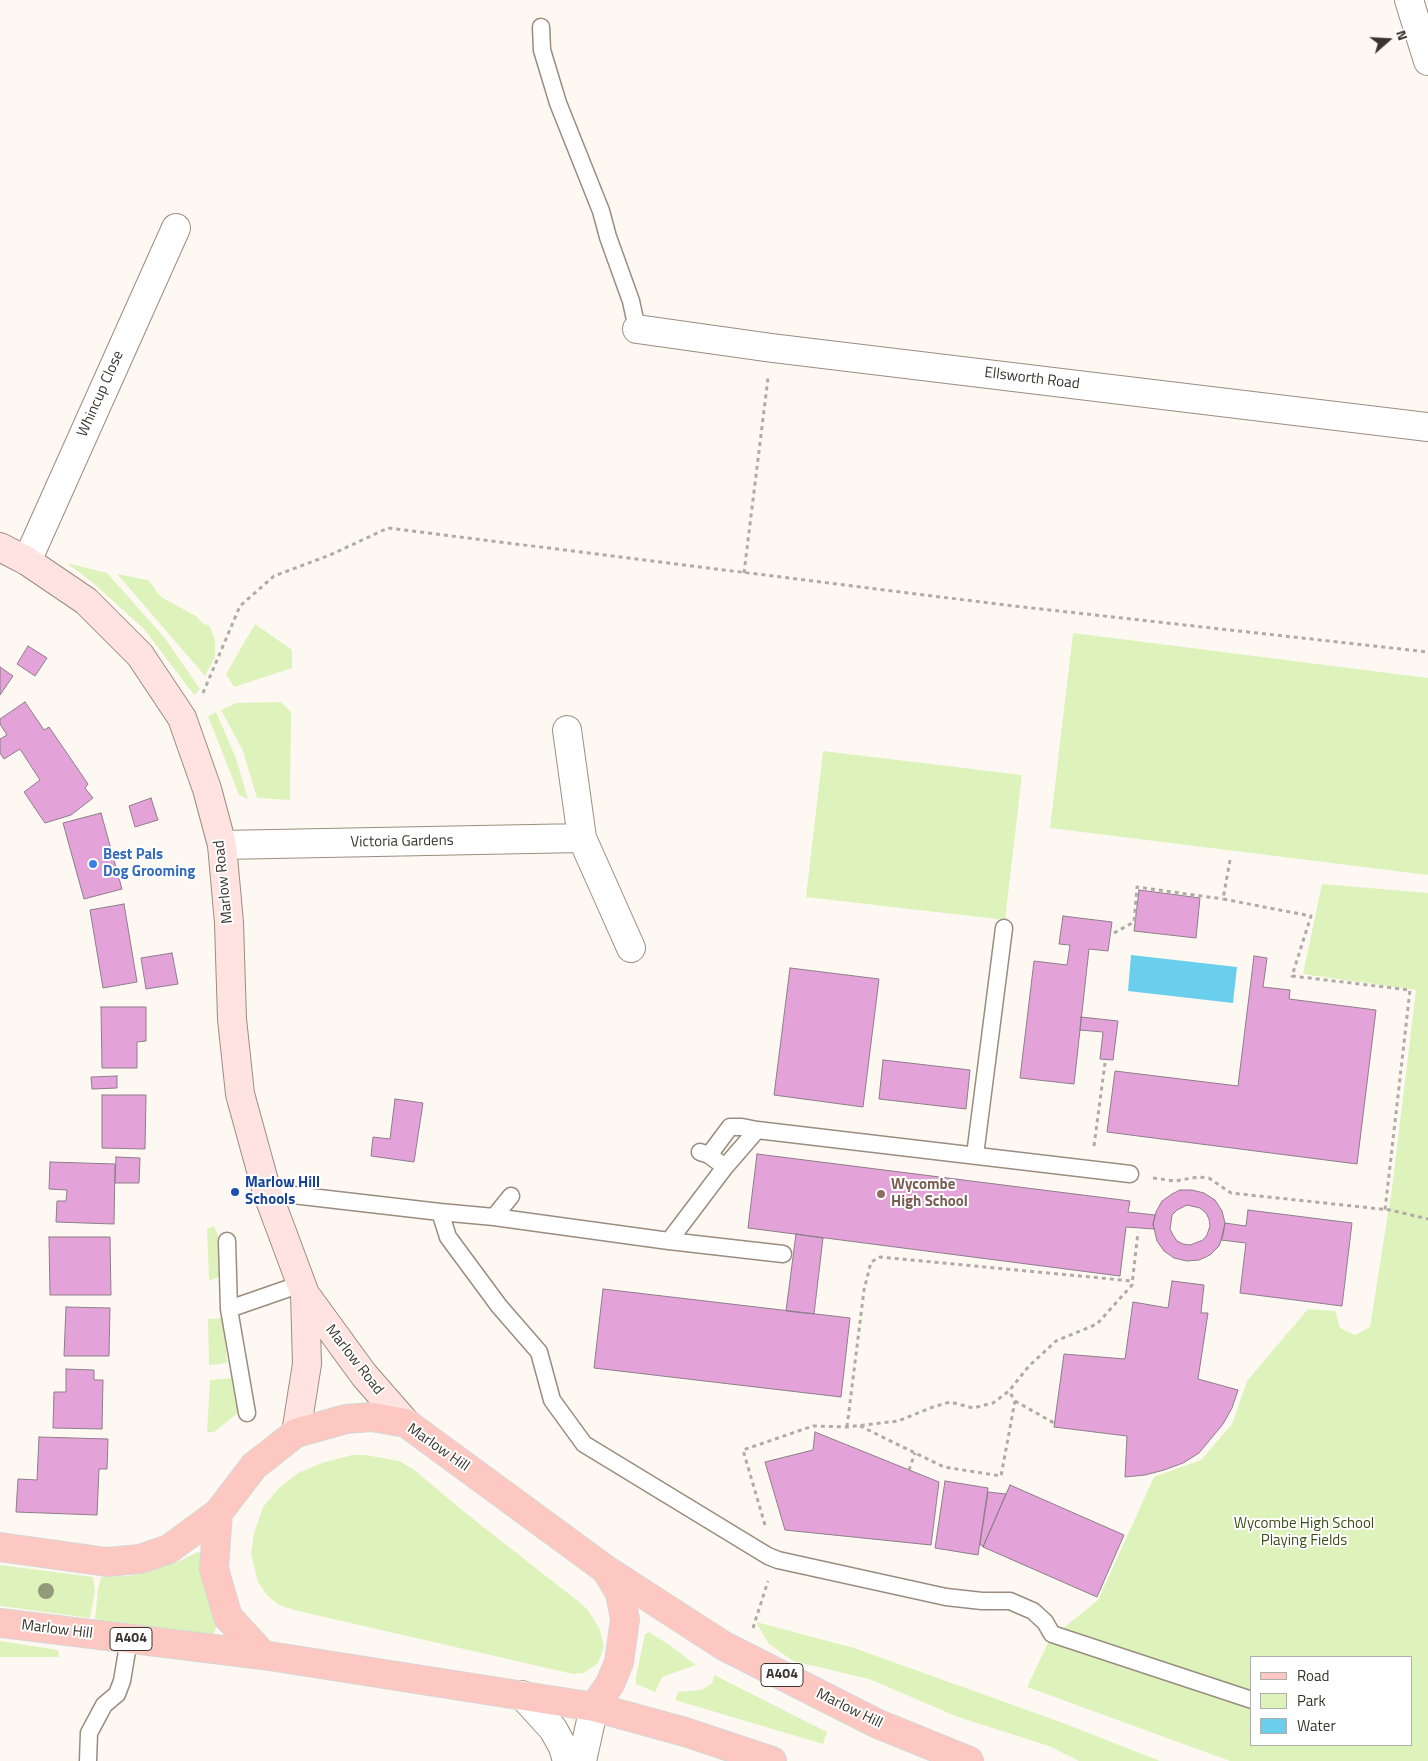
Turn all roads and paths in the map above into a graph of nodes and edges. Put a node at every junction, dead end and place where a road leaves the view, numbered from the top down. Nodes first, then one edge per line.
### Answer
1 (1409, 0) edge
2 (541, 27) dead end
3 (1428, 61) edge
4 (176, 228) dead end
5 (637, 330) joint
6 (772, 348) junction
7 (1428, 427) edge
8 (0, 547) edge
9 (27, 561) junction
10 (744, 573) junction
11 (1428, 652) edge
12 (204, 693) dead end
13 (567, 730) dead end
14 (582, 838) junction
15 (222, 845) junction
16 (1230, 860) dead end
17 (1224, 899) junction
18 (1004, 928) dead end
19 (1114, 933) dead end
20 (631, 948) dead end
21 (1104, 1063) dead end
22 (758, 1130) junction
23 (975, 1155) junction
24 (725, 1167) junction
25 (1091, 1170) junction
26 (1130, 1174) dead end
27 (1152, 1178) dead end
28 (267, 1192) junction
29 (511, 1196) dead end
30 (1385, 1210) junction
31 (440, 1212) junction
32 (494, 1217) junction
33 (1428, 1219) edge
34 (1138, 1232) dead end
35 (227, 1241) dead end
36 (669, 1241) junction
37 (783, 1254) dead end
38 (1132, 1281) junction
39 (303, 1289) junction
40 (229, 1309) junction
41 (1009, 1391) junction
42 (1015, 1401) junction
43 (247, 1413) dead end
44 (1054, 1422) dead end
45 (406, 1423) junction
46 (859, 1426) junction
47 (847, 1427) junction
48 (296, 1433) junction
49 (915, 1453) junction
50 (909, 1470) dead end
51 (218, 1514) junction
52 (0, 1547) edge
53 (775, 1559) junction
54 (605, 1569) junction
55 (0, 1623) edge
56 (751, 1636) dead end
57 (129, 1639) junction
58 (263, 1655) junction
59 (522, 1695) junction
60 (1250, 1699) edge
61 (594, 1707) junction
62 (88, 1761) edge
63 (567, 1761) edge
64 (582, 1761) edge
65 (772, 1761) edge
66 (969, 1761) edge

1 - 3 street
2 - 5 lane
4 - 9 street, Whincup Close
5 - 6 street, Ellsworth Road
6 - 7 street, Ellsworth Road
6 - 10 path
8 - 9 street, Marlow Road
9 - 15 street, Marlow Road
10 - 11 path
10 - 12 path
13 - 14 street
14 - 15 street, Victoria Gardens
14 - 20 street
15 - 28 street, Marlow Road
16 - 17 path
17 - 19 path
17 - 30 path
18 - 23 lane
21 - 25 path
22 - 23 lane
22 - 24 lane
22 - 24 lane
23 - 25 lane
24 - 36 lane
25 - 26 lane
27 - 30 path
28 - 31 lane
28 - 39 street, Marlow Road
29 - 32 lane
30 - 33 path
31 - 32 lane
31 - 53 lane
32 - 36 lane
34 - 38 path
35 - 40 lane
36 - 37 lane
38 - 41 path
38 - 47 path
39 - 40 lane
39 - 45 street, Marlow Road
39 - 48 street, Marlow Road
40 - 43 lane
41 - 42 path
41 - 46 path
42 - 44 path
42 - 49 path
45 - 48 main road, Marlow Hill
45 - 54 main road, Marlow Hill
46 - 47 path
46 - 49 path
47 - 53 path
48 - 51 main road, Marlow Hill
49 - 50 path
51 - 52 main road, Marlow Hill
51 - 58 main road
53 - 56 path
53 - 60 lane
54 - 61 main road, Marlow Hill
54 - 66 main road, Marlow Hill / A404
55 - 57 main road, Marlow Hill / A404
57 - 58 main road, Marlow Hill / A404
57 - 62 lane
58 - 59 main road, Marlow Hill
59 - 61 main road, Marlow Hill
59 - 63 street
61 - 64 street
61 - 65 main road, Marlow Hill

